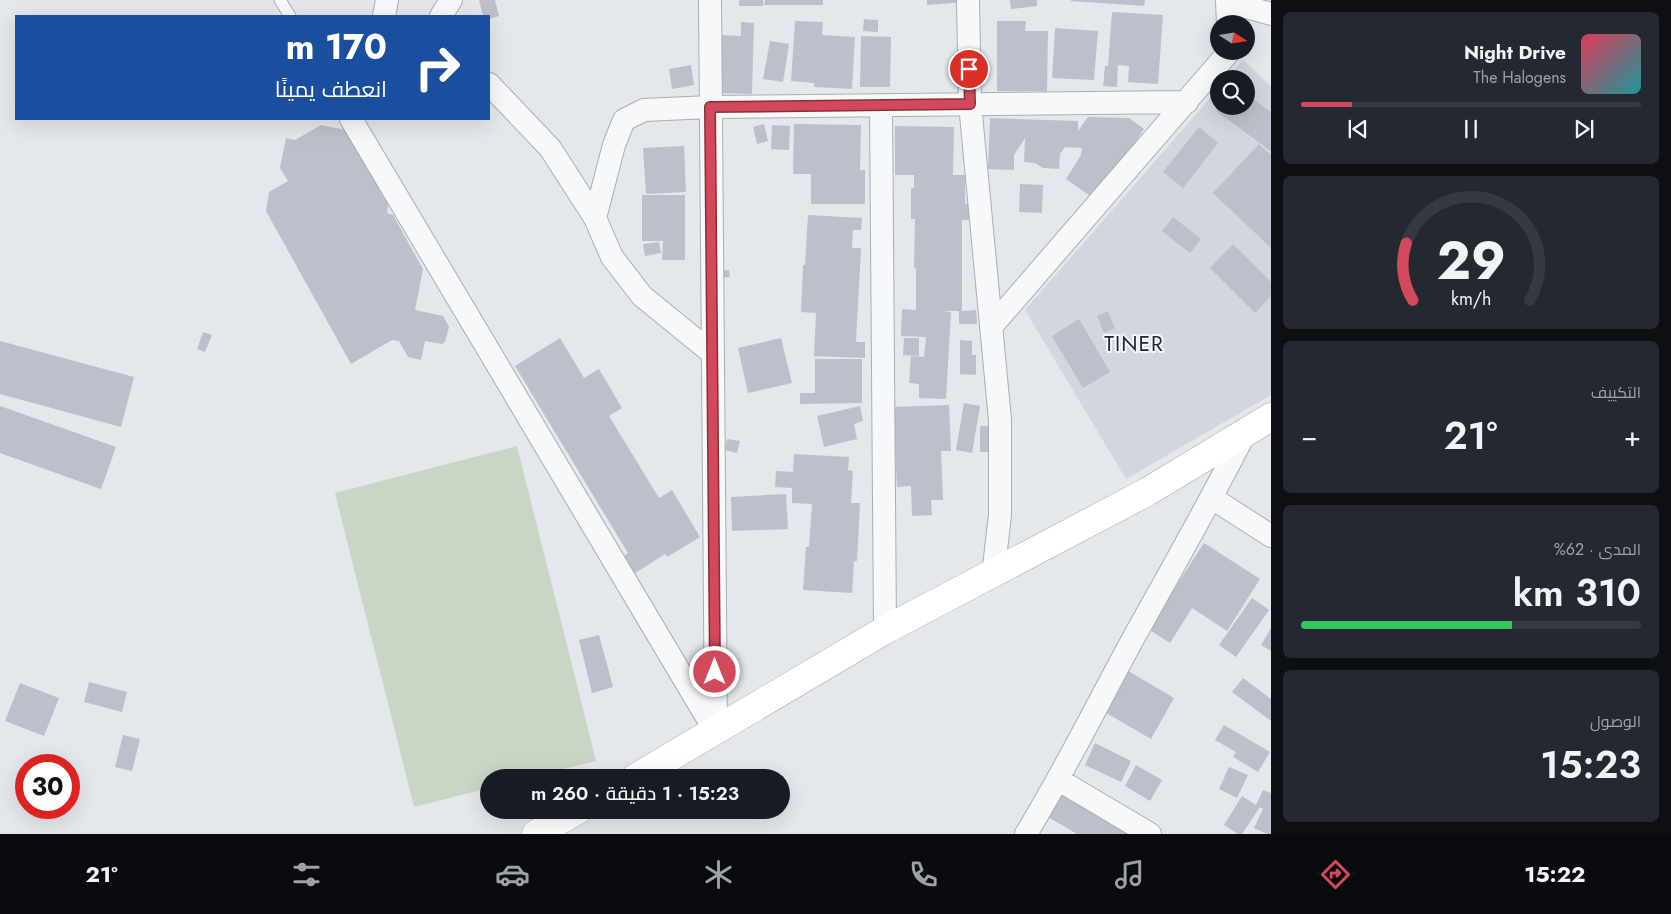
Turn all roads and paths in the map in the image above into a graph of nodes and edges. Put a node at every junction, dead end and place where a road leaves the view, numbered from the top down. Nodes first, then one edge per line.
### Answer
1 (280, 0) edge
2 (387, 0) edge
3 (433, 0) edge
4 (451, 0) edge
5 (710, 0) edge
6 (968, 0) edge
7 (1228, 9) edge
8 (1271, 14) edge
9 (289, 15) edge
10 (384, 15) edge
11 (440, 15) edge
12 (442, 15) edge
13 (1223, 60) edge
14 (490, 85) edge
15 (1187, 102) junction
16 (970, 104) junction
17 (881, 106) junction
18 (710, 107) junction
19 (352, 120) edge
20 (595, 218) junction
21 (991, 326) junction
22 (712, 353) junction
23 (1271, 417) edge
24 (1245, 433) junction
25 (1212, 498) junction
26 (1271, 536) edge
27 (993, 575) junction
28 (885, 630) junction
29 (716, 732) junction
30 (651, 769) edge
31 (1058, 780) junction
32 (562, 819) edge
33 (536, 834) edge
34 (1026, 834) edge
35 (1150, 834) edge

1 - 9 lane
2 - 10 street
3 - 11 street
4 - 12 street
5 - 18 street
6 - 16 street
7 - 8 street
13 - 15 street
14 - 20 street
15 - 16 street
15 - 21 street
16 - 17 street
16 - 21 street
17 - 18 street
17 - 28 street
18 - 20 street
18 - 22 street
19 - 29 street
20 - 22 street
21 - 27 street
22 - 29 street
23 - 24 main road
24 - 25 street
24 - 27 main road
25 - 26 street
25 - 31 street
27 - 28 main road
28 - 29 main road
29 - 30 main road
31 - 34 street
31 - 35 street
32 - 33 main road

